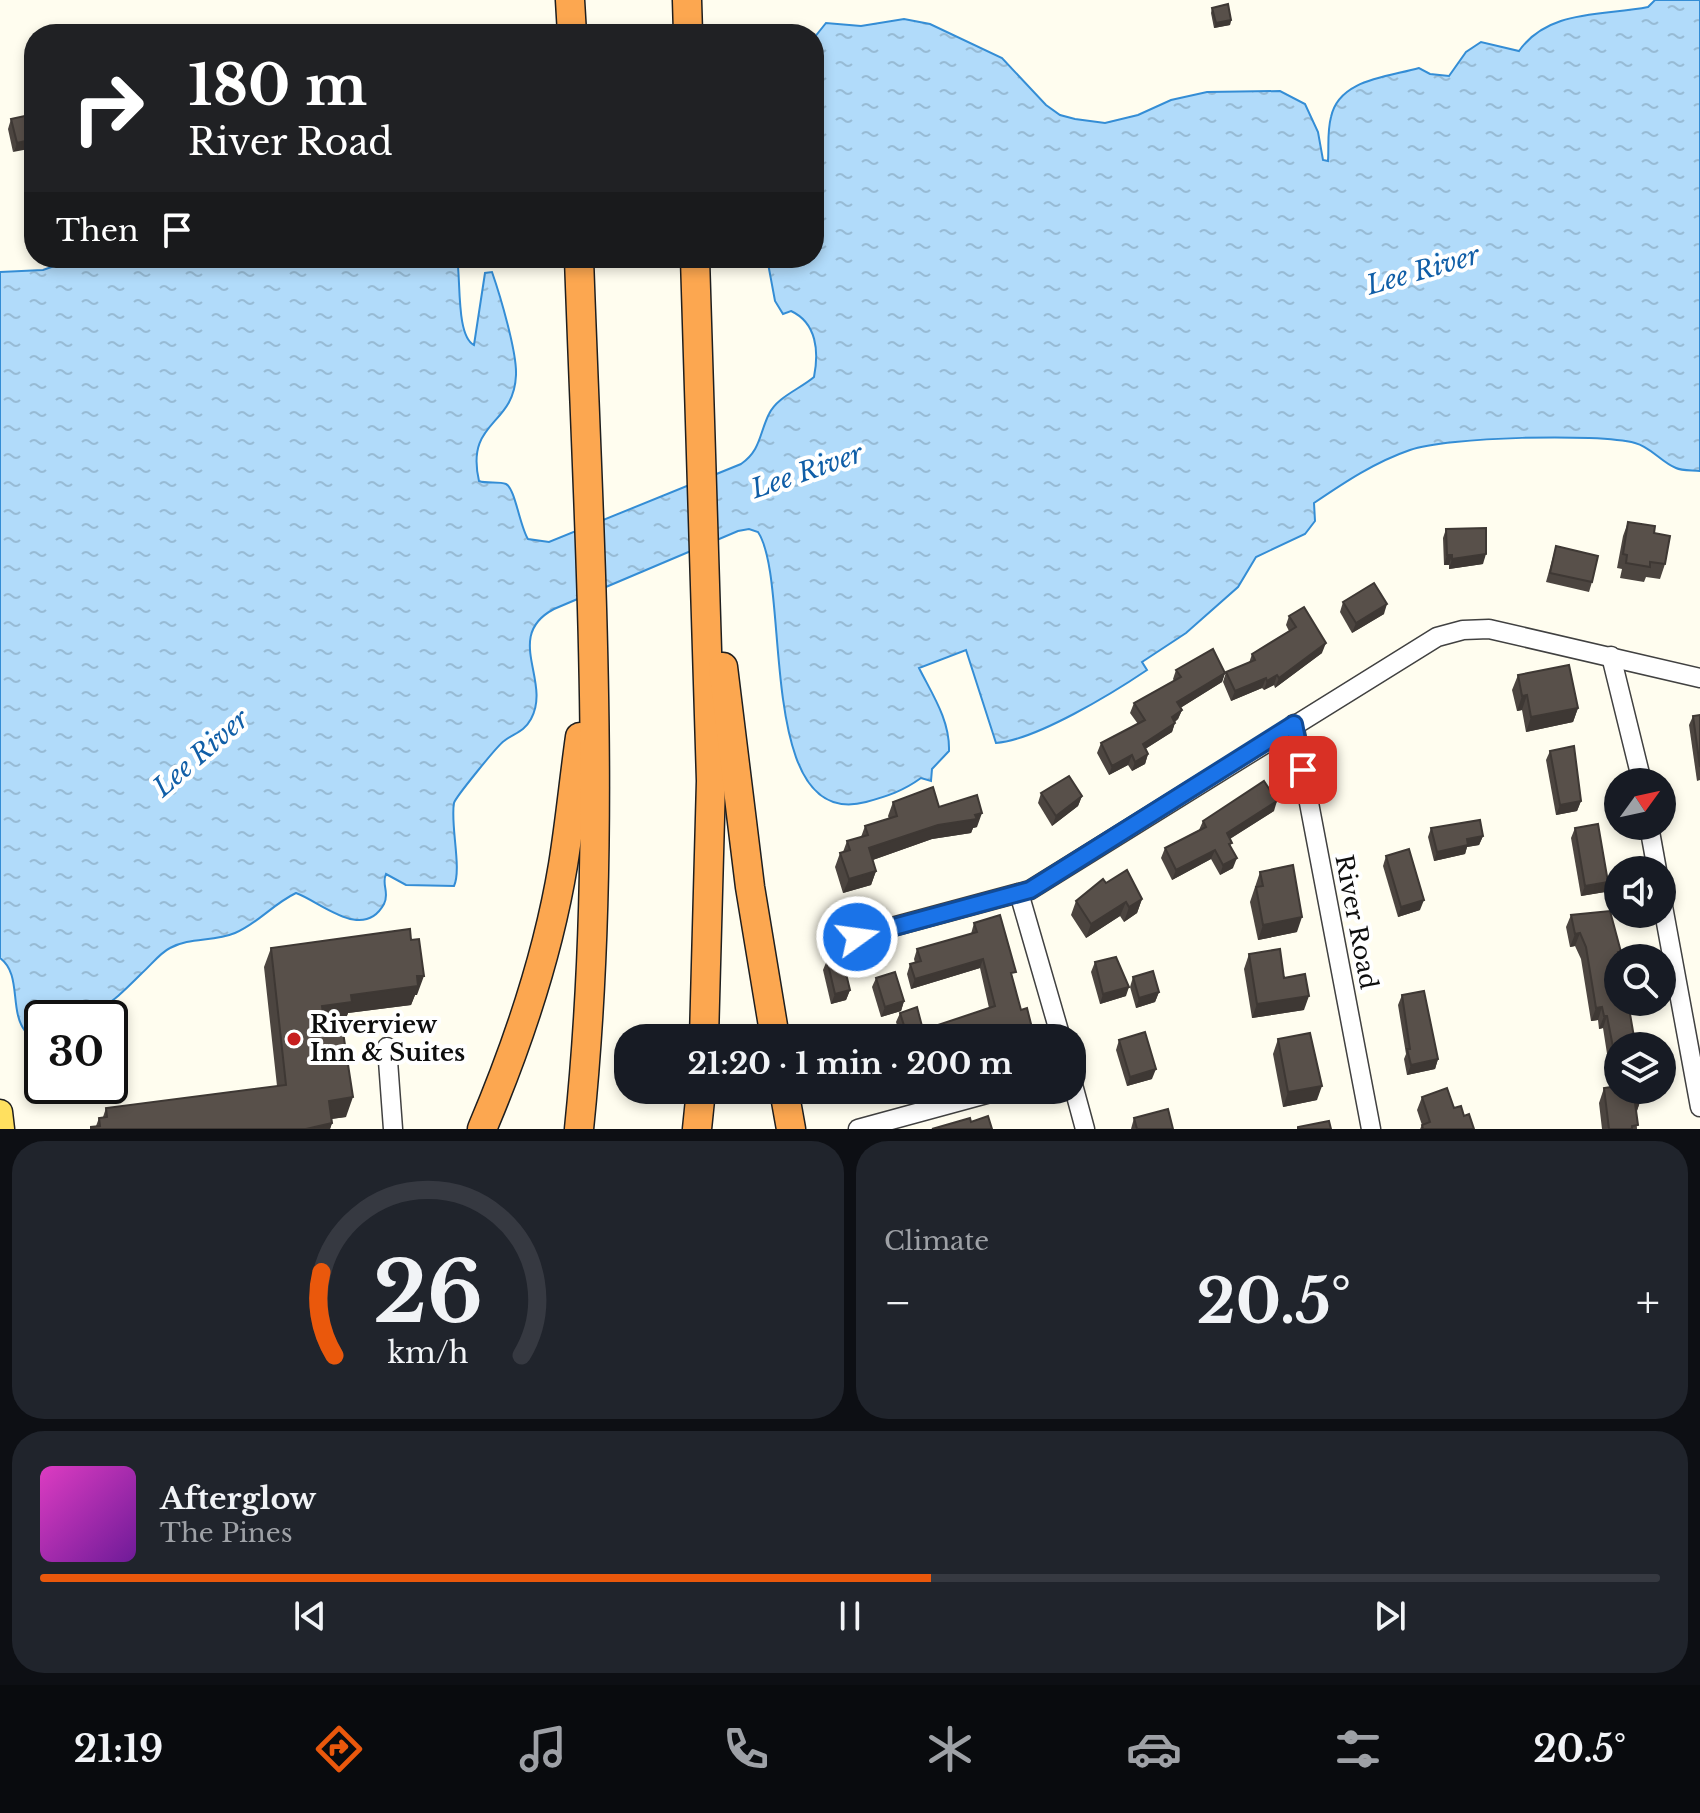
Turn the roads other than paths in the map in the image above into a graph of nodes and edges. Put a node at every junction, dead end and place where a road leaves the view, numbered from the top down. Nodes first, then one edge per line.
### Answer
1 (570, 0) edge
2 (687, 0) edge
3 (571, 24) edge
4 (688, 24) edge
5 (579, 268) edge
6 (695, 268) edge
7 (706, 571) junction
8 (592, 645) junction
9 (1611, 656) junction
10 (1700, 678) edge
11 (1294, 724) junction
12 (1639, 768) edge
13 (1019, 893) junction
14 (1667, 928) edge
15 (829, 944) dead end
16 (705, 1024) edge
17 (773, 1024) edge
18 (1057, 1024) edge
19 (387, 1047) dead end
20 (700, 1104) edge
21 (787, 1104) edge
22 (950, 1104) edge
23 (1078, 1104) edge
24 (1700, 1107) edge
25 (0, 1112) edge
26 (2, 1129) edge
27 (393, 1129) edge
28 (482, 1129) edge
29 (579, 1129) edge
30 (697, 1129) edge
31 (791, 1129) edge
32 (858, 1129) edge
33 (1085, 1129) edge
34 (1371, 1129) edge

1 - 3 highway
2 - 4 highway
5 - 8 highway
6 - 7 highway
7 - 16 highway
7 - 17 highway
8 - 28 highway
8 - 29 highway
9 - 10 street
9 - 11 street
9 - 12 street
11 - 13 street
11 - 34 street, River Road
13 - 15 street
13 - 18 street
14 - 24 street
19 - 27 street
20 - 30 highway
21 - 31 highway
22 - 32 street
23 - 33 street
25 - 26 main road

